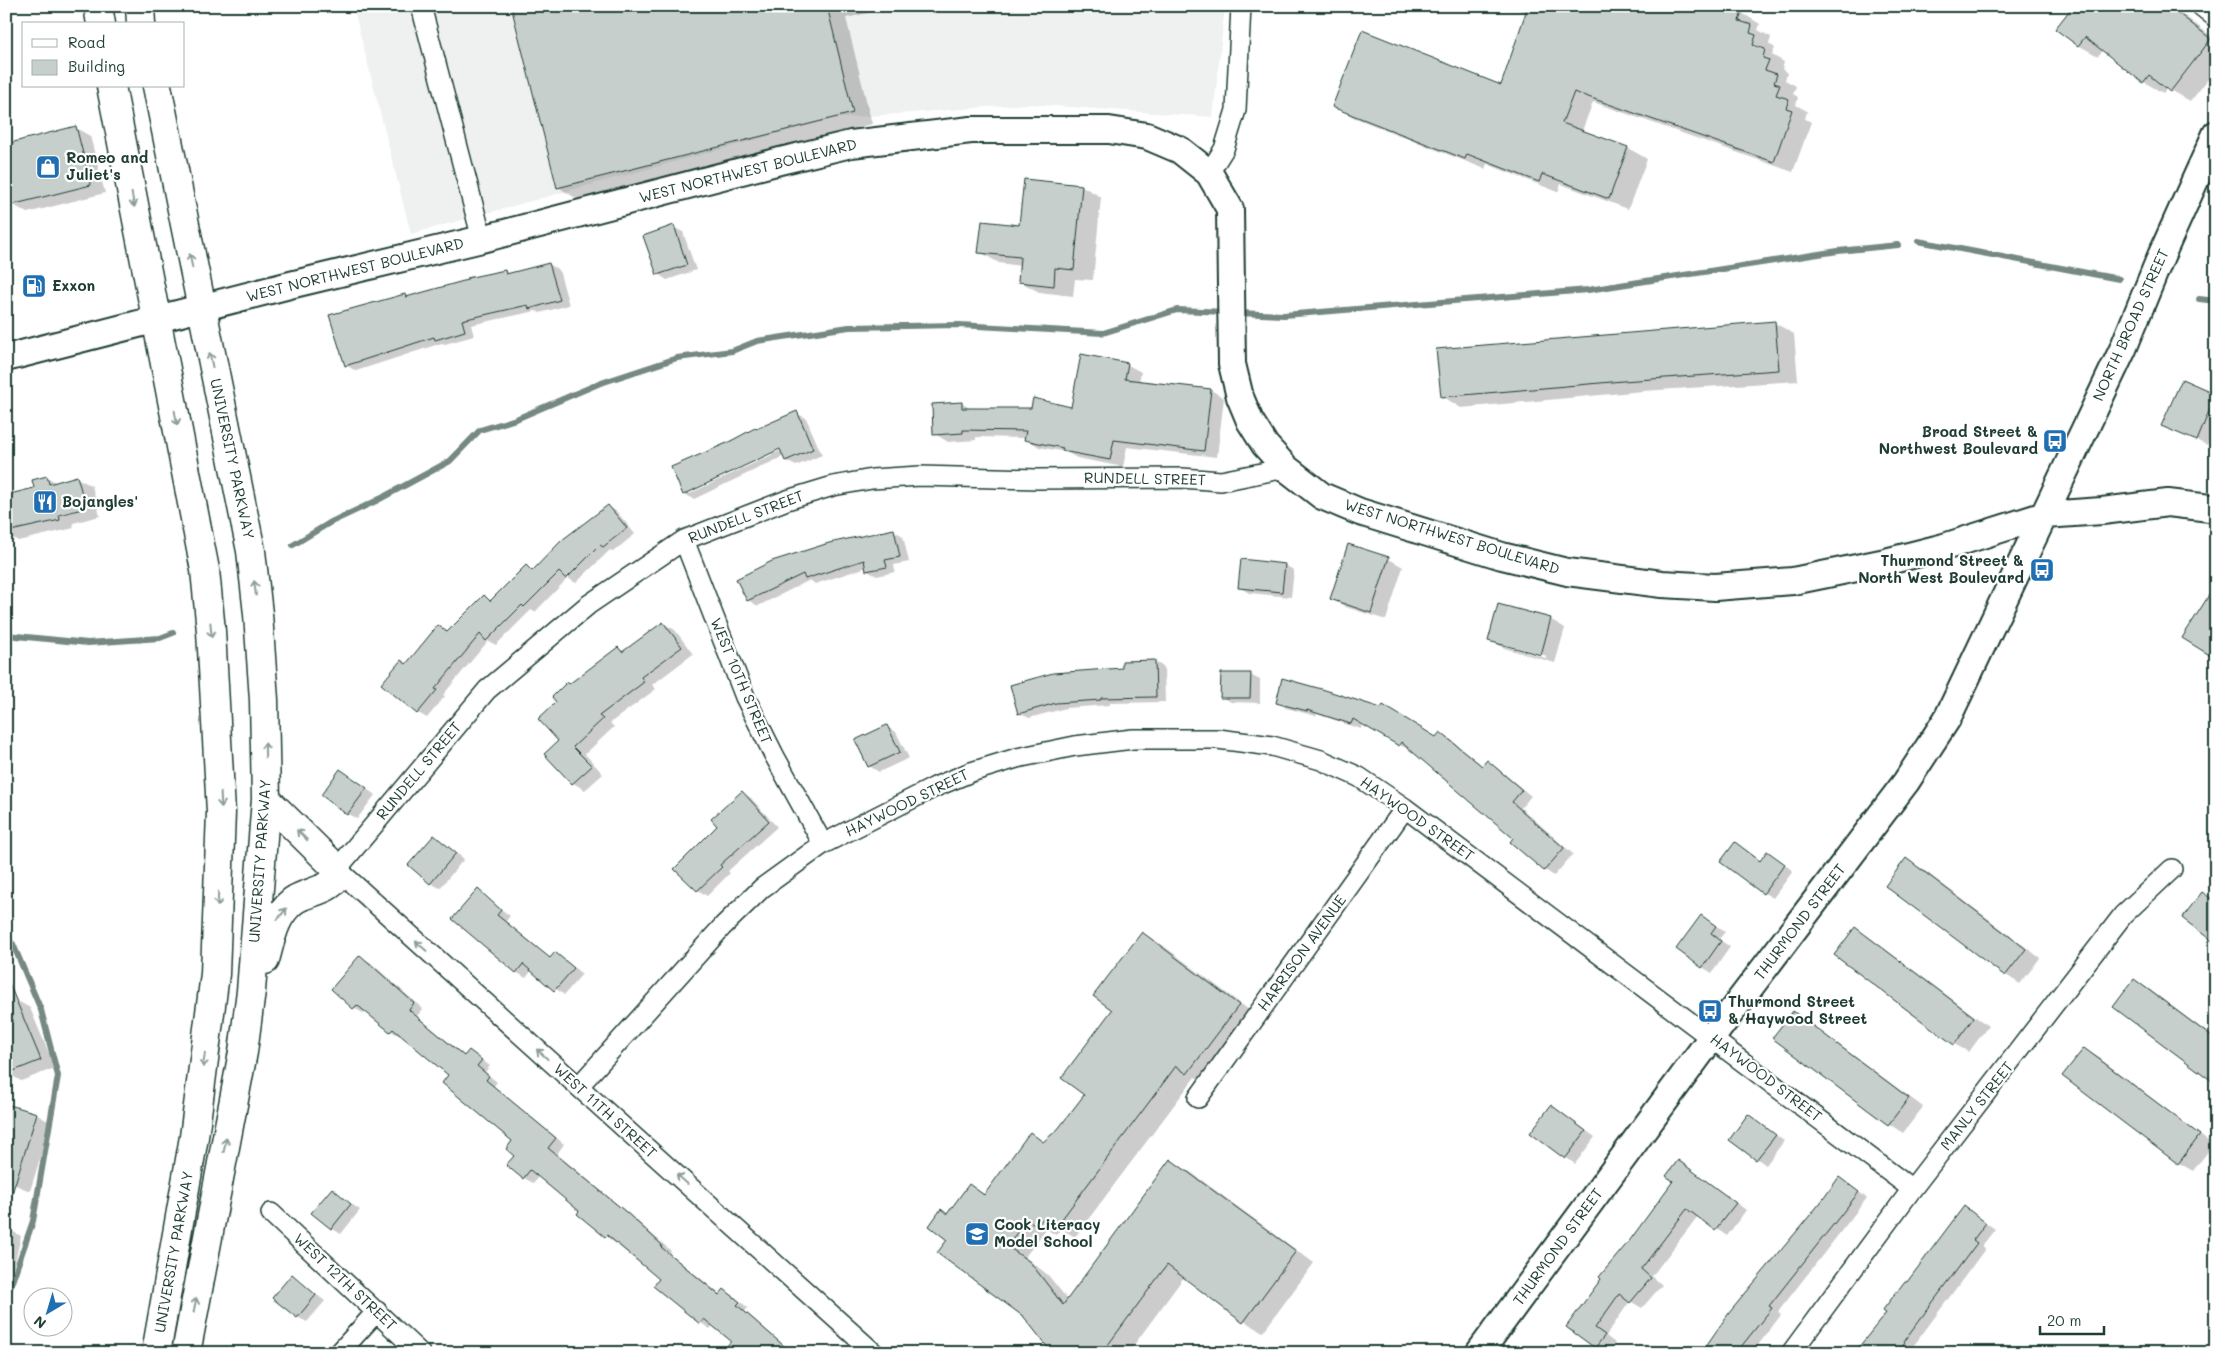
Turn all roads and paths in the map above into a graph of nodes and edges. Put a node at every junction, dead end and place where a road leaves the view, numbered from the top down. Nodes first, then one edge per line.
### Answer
1 (98, 6) edge
2 (140, 6) edge
3 (421, 6) edge
4 (1241, 6) edge
5 (2201, 6) edge
6 (2216, 18) edge
7 (101, 22) edge
8 (142, 22) edge
9 (111, 88) edge
10 (157, 88) edge
11 (2216, 134) edge
12 (1209, 173) junction
13 (482, 239) junction
14 (200, 308) junction
15 (156, 319) junction
16 (6, 358) edge
17 (1286, 468) junction
18 (2216, 510) edge
19 (2045, 515) junction
20 (684, 540) junction
21 (266, 799) junction
22 (1405, 808) junction
23 (824, 844) junction
24 (337, 869) junction
25 (2172, 869) dead end
26 (251, 991) junction
27 (1712, 1037) junction
28 (579, 1086) junction
29 (1198, 1098) dead end
30 (1912, 1189) junction
31 (271, 1213) dead end
32 (377, 1311) junction
33 (156, 1353) edge
34 (186, 1353) edge
35 (339, 1353) edge
36 (420, 1353) edge
37 (874, 1353) edge
38 (1479, 1353) edge
39 (1791, 1353) edge

1 - 7 main road
2 - 8 main road
3 - 13 street
4 - 12 street
5 - 6 street
9 -> 15 main road, UNIVERSITY PARKWAY
14 -> 10 main road, UNIVERSITY PARKWAY
11 - 19 main road, NORTH BROAD STREET
12 - 13 main road, WEST NORTHWEST BOULEVARD
12 - 17 main road, WEST NORTHWEST BOULEVARD
13 - 14 main road, WEST NORTHWEST BOULEVARD
14 - 15 main road, WEST NORTHWEST BOULEVARD
21 -> 14 main road, UNIVERSITY PARKWAY
15 - 16 main road, WEST NORTHWEST BOULEVARD
15 -> 33 main road, UNIVERSITY PARKWAY
17 - 19 main road, WEST NORTHWEST BOULEVARD
17 - 20 street, RUNDELL STREET
18 - 19 main road, WEST NORTHWEST BOULEVARD
19 - 27 main road, THURMOND STREET
20 - 23 street, WEST 10TH STREET
20 - 24 street, RUNDELL STREET
24 -> 21 main road
21 - 26 main road, UNIVERSITY PARKWAY
22 - 23 street, HAYWOOD STREET
22 - 27 street, HAYWOOD STREET
22 - 29 street, HARRISON AVENUE
23 - 28 street, HAYWOOD STREET
26 -> 24 main road
28 -> 24 street, WEST 11TH STREET
25 - 30 street, MANLY STREET
34 -> 26 main road, UNIVERSITY PARKWAY
27 - 30 street, HAYWOOD STREET
27 - 38 main road, THURMOND STREET
37 -> 28 street, WEST 11TH STREET
30 - 39 street, MANLY STREET
31 - 32 street, WEST 12TH STREET
32 - 35 street
32 - 36 street, WEST 12TH STREET

